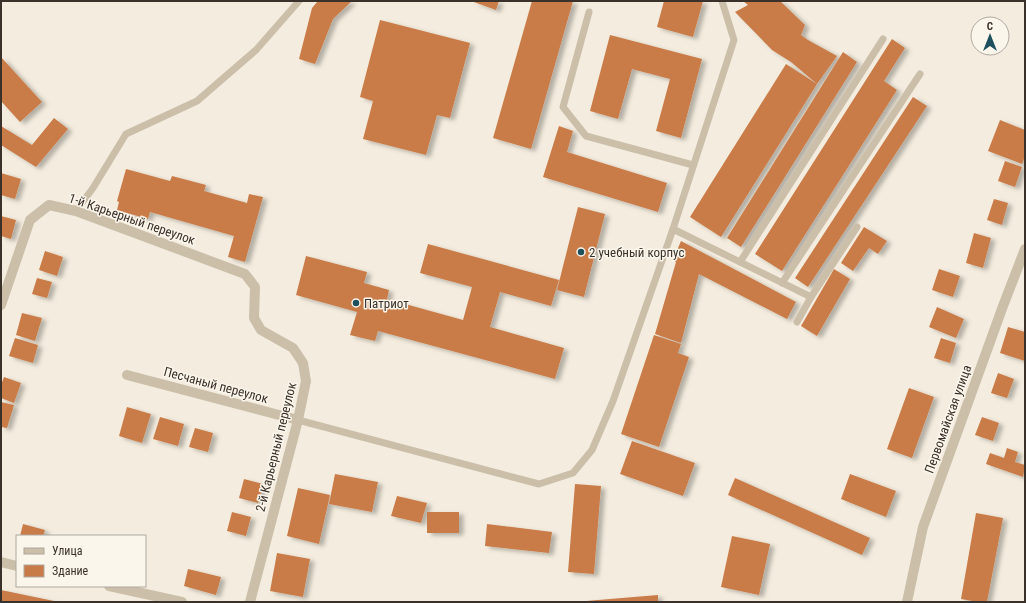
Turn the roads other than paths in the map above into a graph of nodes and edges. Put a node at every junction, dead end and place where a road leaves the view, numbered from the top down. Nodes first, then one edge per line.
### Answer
1 (299, 1) edge
2 (722, 1) edge
3 (589, 12) dead end
4 (883, 39) dead end
5 (920, 74) dead end
6 (693, 165) junction
7 (76, 211) junction
8 (857, 227) dead end
9 (673, 229) junction
10 (1025, 249) edge
11 (740, 262) junction
12 (245, 274) joint
13 (782, 282) junction
14 (811, 297) junction
15 (1, 305) edge
16 (797, 322) dead end
17 (127, 375) dead end
18 (298, 420) junction
19 (1, 562) edge
20 (16, 566) edge
21 (114, 587) edge
22 (182, 602) edge
23 (250, 602) edge
24 (907, 602) edge

1 - 7 lane
2 - 6 lane
3 - 6 lane
4 - 11 lane
5 - 13 lane
6 - 9 lane
7 - 12 street, 1-й Карьерный переулок
7 - 15 street, 1-й Карьерный переулок
8 - 14 lane
9 - 11 lane
9 - 18 lane
10 - 24 street, Первомайская улица
11 - 13 lane
12 - 18 street, 2-й Карьерный переулок
13 - 14 lane
14 - 16 lane
17 - 18 street, Песчаный переулок
18 - 23 street, 2-й Карьерный переулок
19 - 20 street
21 - 22 street

